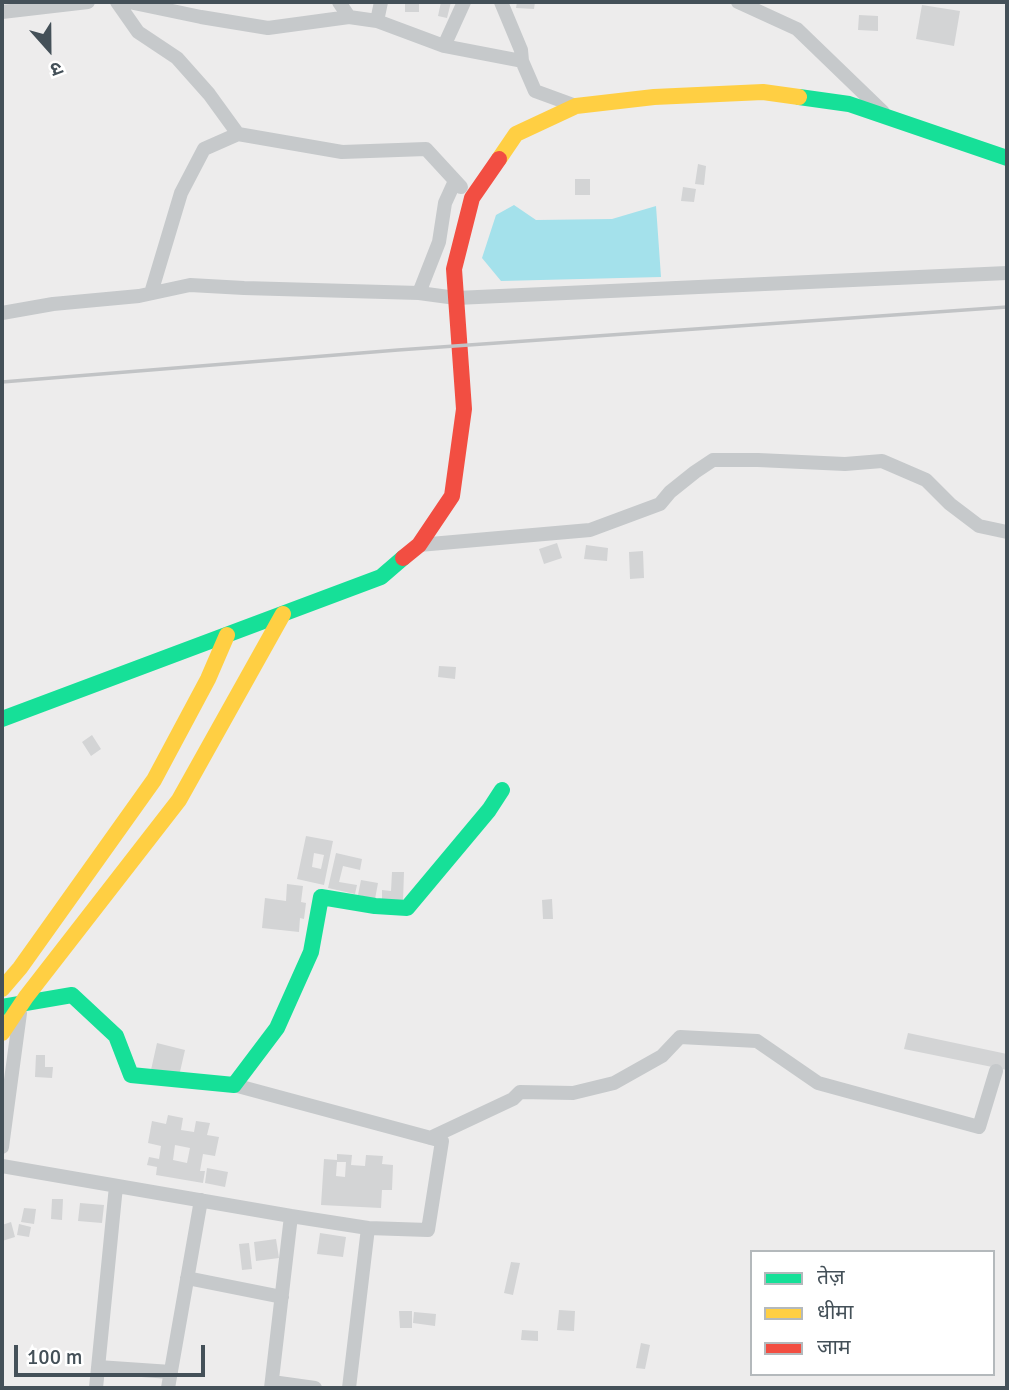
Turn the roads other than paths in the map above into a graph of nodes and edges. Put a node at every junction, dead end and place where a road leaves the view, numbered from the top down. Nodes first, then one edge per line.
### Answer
1 (88, 2) edge
2 (117, 2) edge
3 (129, 2) edge
4 (339, 2) edge
5 (381, 2) edge
6 (464, 2) edge
7 (501, 2) edge
8 (738, 2) edge
9 (2, 12) edge
10 (349, 17) junction
11 (377, 21) junction
12 (444, 46) junction
13 (522, 61) junction
14 (576, 106) junction
15 (889, 118) junction
16 (238, 134) junction
17 (1007, 158) edge
18 (455, 181) junction
19 (472, 198) junction
20 (1007, 272) edge
21 (151, 293) junction
22 (419, 293) junction
23 (456, 298) junction
24 (2, 313) edge
25 (1007, 532) edge
26 (419, 545) junction
27 (283, 614) junction
28 (227, 635) junction
29 (2, 719) edge
30 (502, 790) dead end
31 (2, 989) edge
32 (21, 1004) junction
33 (2, 1007) edge
34 (2, 1033) edge
35 (996, 1071) dead end
36 (234, 1085) junction
37 (430, 1138) junction
38 (2, 1147) edge
39 (2, 1167) edge
40 (116, 1186) junction
41 (201, 1200) junction
42 (291, 1216) junction
43 (368, 1228) junction
44 (187, 1278) junction
45 (282, 1297) junction
46 (98, 1367) junction
47 (171, 1372) junction
48 (272, 1385) edge
49 (96, 1388) edge
50 (168, 1388) edge
51 (315, 1388) edge
52 (349, 1388) edge

1 - 9 street
2 - 16 street
3 - 10 street
4 - 10 street
5 - 11 street
6 - 12 street
7 - 13 street
8 - 15 street
10 - 11 street
11 - 12 street
12 - 13 street
13 - 14 street
14 - 15 main road
14 - 19 main road
15 - 17 main road
16 - 18 street
16 - 21 street
18 - 19 street
18 - 22 street
19 - 23 main road
20 - 23 street
21 - 22 street
21 - 24 street
22 - 23 street
23 - 26 main road
25 - 26 street
26 - 27 main road
27 - 28 main road
27 - 32 main road
28 - 29 main road
28 - 31 main road
30 - 36 main road
32 - 33 main road
32 - 34 main road
32 - 36 main road
32 - 38 street
35 - 37 street
36 - 37 street
37 - 43 street
39 - 40 street
40 - 41 street
40 - 46 street
41 - 42 street
41 - 44 street
42 - 43 street
42 - 45 street
43 - 52 street
44 - 45 street
44 - 47 street
45 - 48 street
46 - 47 street
46 - 49 street
47 - 50 street
48 - 51 street

